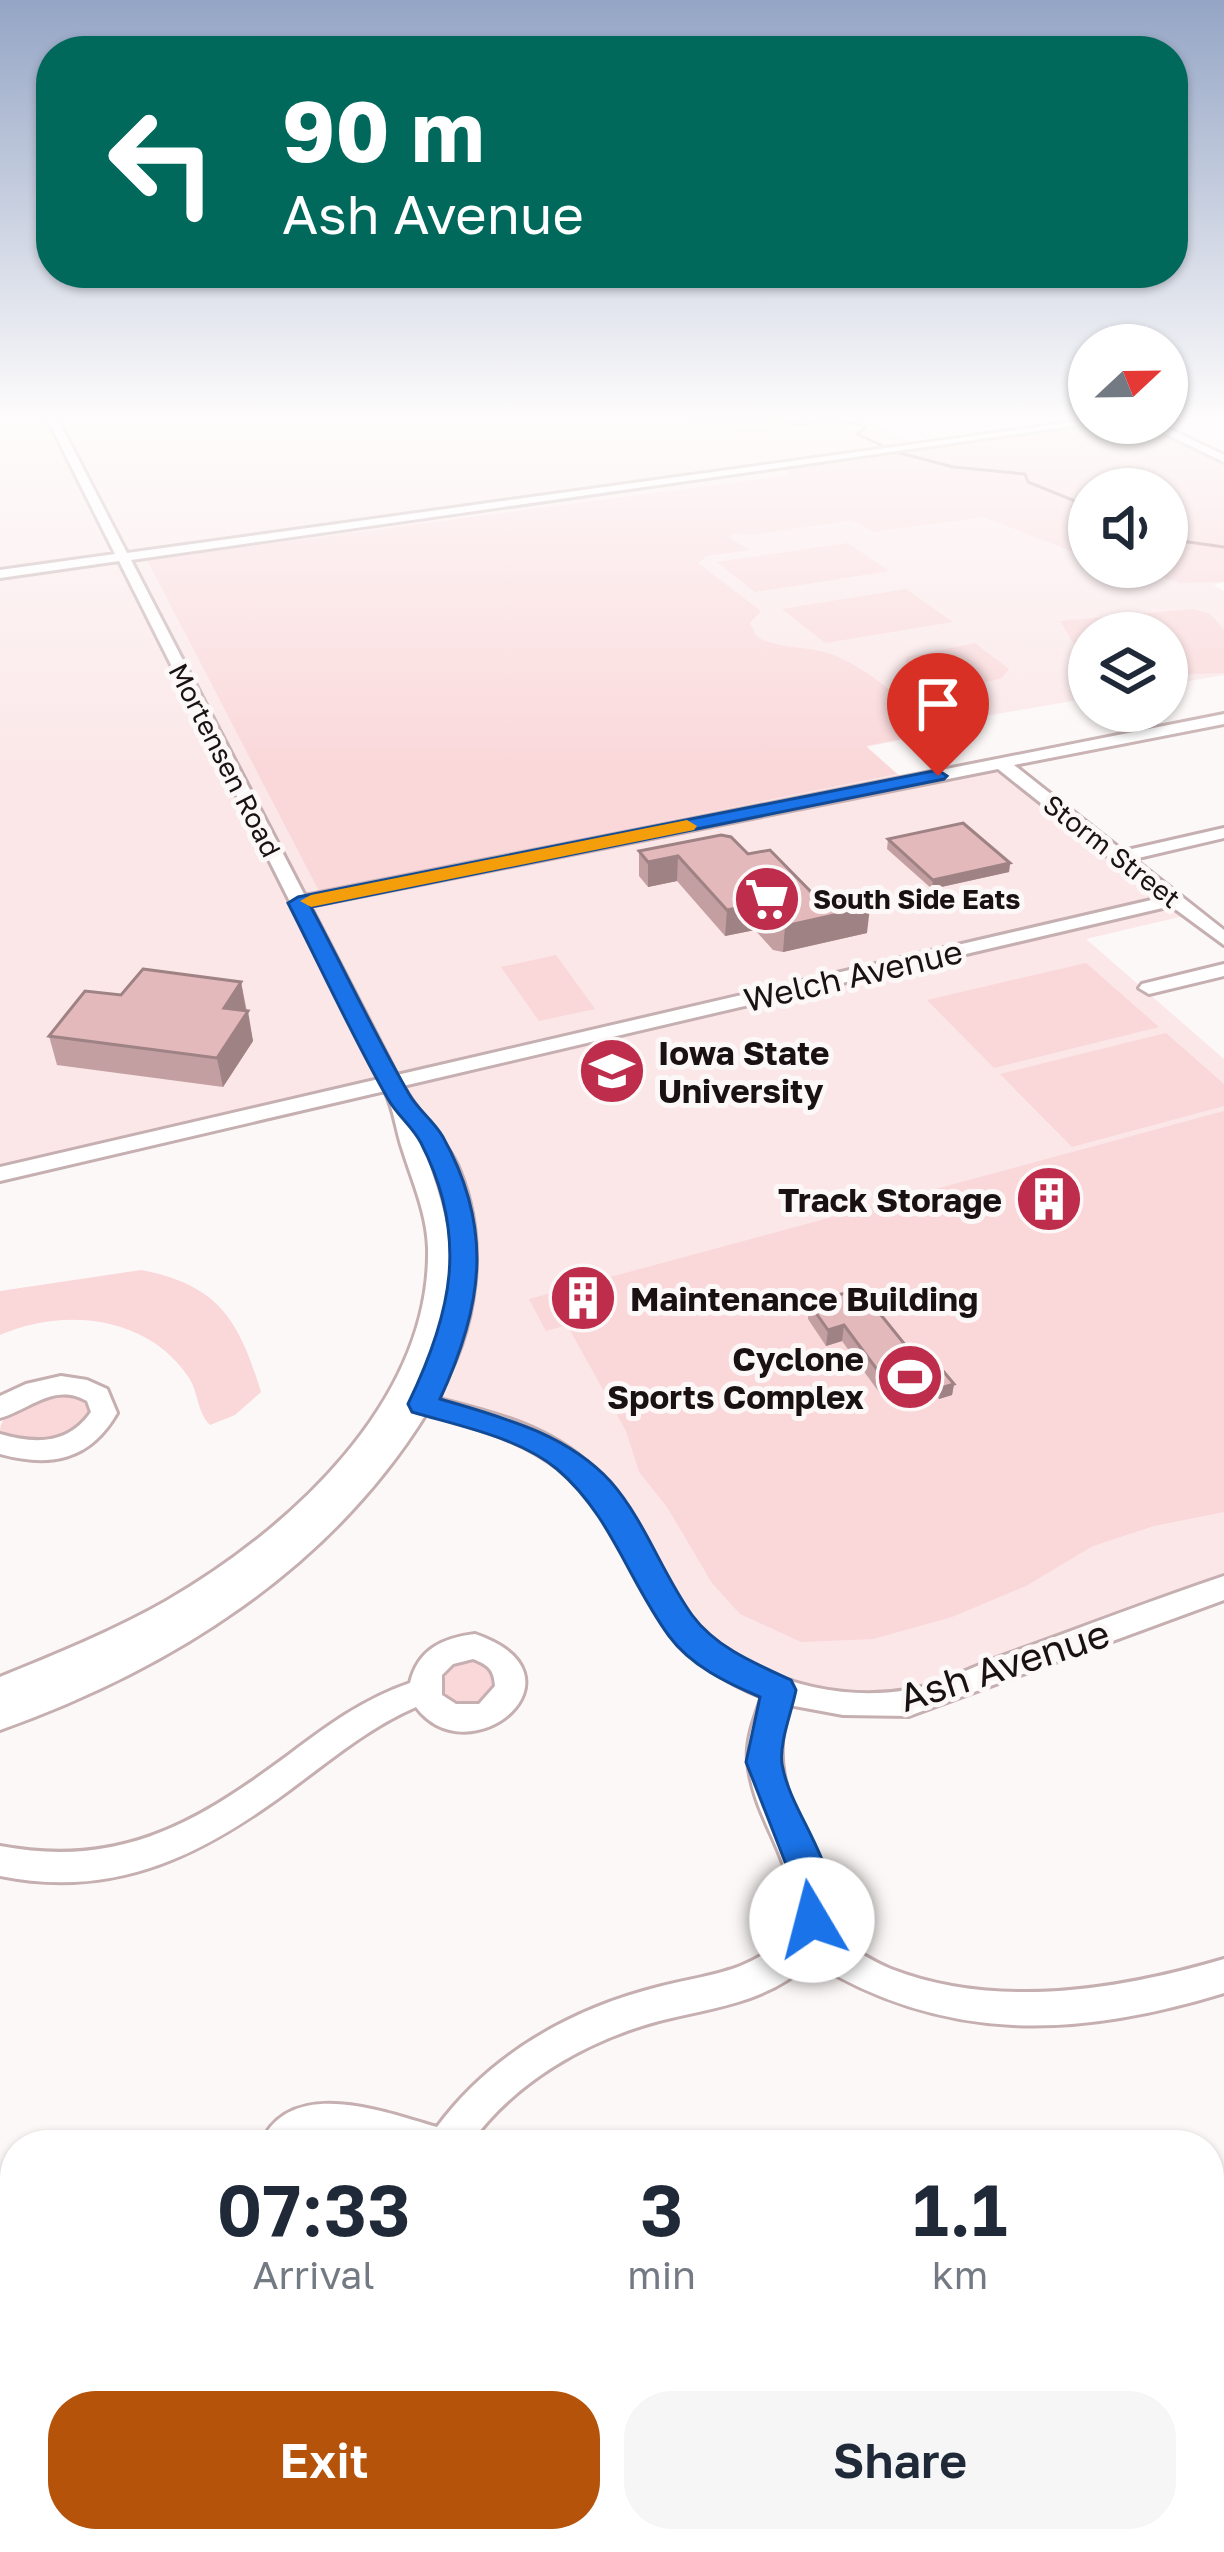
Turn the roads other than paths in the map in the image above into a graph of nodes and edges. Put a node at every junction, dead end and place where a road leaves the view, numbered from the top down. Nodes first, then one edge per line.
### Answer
1 (109, 535) edge
2 (284, 535) edge
3 (120, 558) junction
4 (0, 574) edge
5 (1215, 720) edge
6 (1224, 733) edge
7 (1001, 763) junction
8 (1224, 833) edge
9 (1120, 856) junction
10 (1173, 900) junction
11 (298, 903) junction
12 (1224, 939) edge
13 (1224, 970) edge
14 (1149, 988) dead end
15 (396, 1092) junction
16 (0, 1174) edge
17 (410, 1400) junction
18 (0, 1409) edge
19 (0, 1444) edge
20 (1224, 1588) edge
21 (778, 1690) junction
22 (0, 1691) edge
23 (424, 1691) dead end
24 (0, 1718) edge
25 (0, 1861) edge
26 (808, 1940) junction
27 (1224, 1976) edge
28 (294, 2130) edge
29 (368, 2130) edge
30 (456, 2130) edge

1 - 3 street, Mortensen Road
2 - 3 street
3 - 4 street
3 - 11 street, Mortensen Road
5 - 6 street
5 - 7 street
7 - 9 street, Storm Street
7 - 11 street
8 - 9 street
9 - 10 street, Storm Street
10 - 12 street, Storm Street
10 - 15 street, Welch Avenue
11 - 15 street, Mortensen Road
13 - 14 street
15 - 16 street, Welch Avenue
15 - 17 street, Mortensen Road
17 - 21 street, Ash Avenue
17 - 22 street
17 - 24 street
18 - 19 street
20 - 21 street, Ash Avenue
21 - 26 street
23 - 25 street
26 - 27 street
26 - 30 street
28 - 29 street

